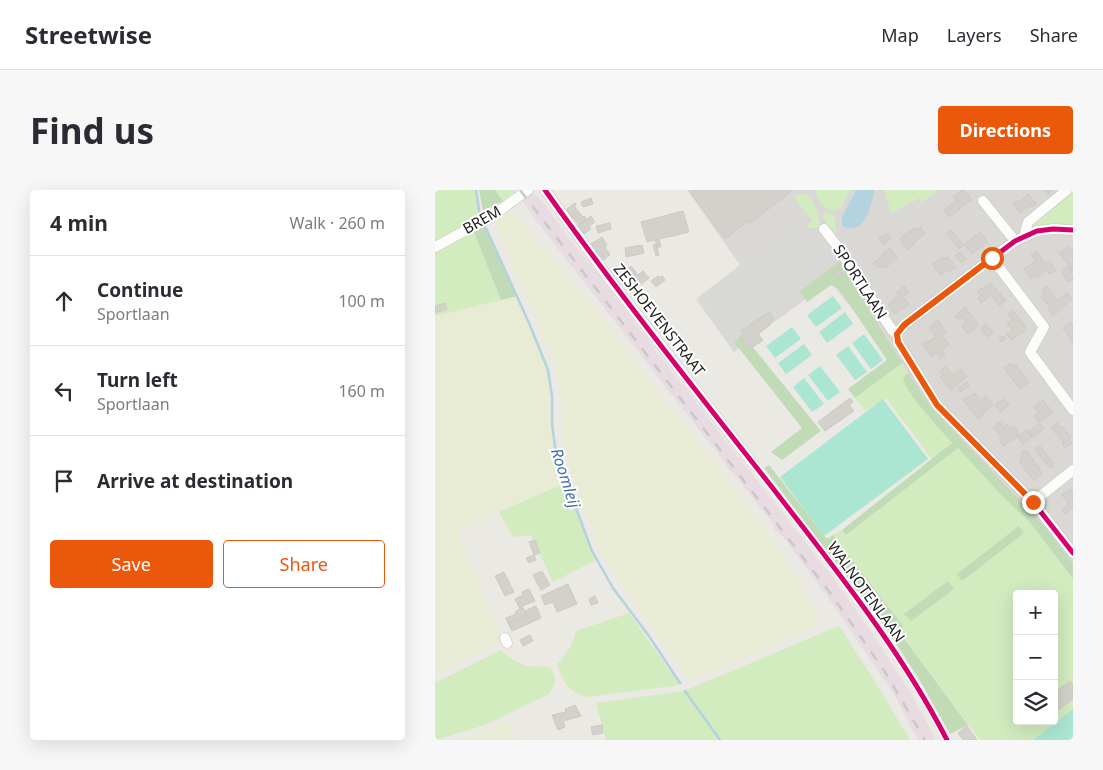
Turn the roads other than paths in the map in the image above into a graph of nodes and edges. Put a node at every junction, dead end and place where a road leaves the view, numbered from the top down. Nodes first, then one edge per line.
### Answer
1 (528, 190) edge
2 (545, 190) edge
3 (1067, 190) edge
4 (983, 201) dead end
5 (824, 229) dead end
6 (1073, 230) edge
7 (1024, 236) junction
8 (1015, 241) junction
9 (435, 247) edge
10 (992, 258) junction
11 (897, 334) junction
12 (1073, 410) edge
13 (754, 465) dead end
14 (1073, 470) edge
15 (1033, 502) junction
16 (1073, 553) edge

1 - 9 street, BREM
2 - 13 street, ZESHOEVENSTRAAT
3 - 7 street
4 - 8 street
5 - 11 street, SPORTLAAN
6 - 7 street, SPORTLAAN
7 - 8 street, SPORTLAAN
8 - 10 street, SPORTLAAN
10 - 11 street, SPORTLAAN
10 - 12 street
11 - 15 street, SPORTLAAN
14 - 15 street
15 - 16 street, SPORTLAAN

